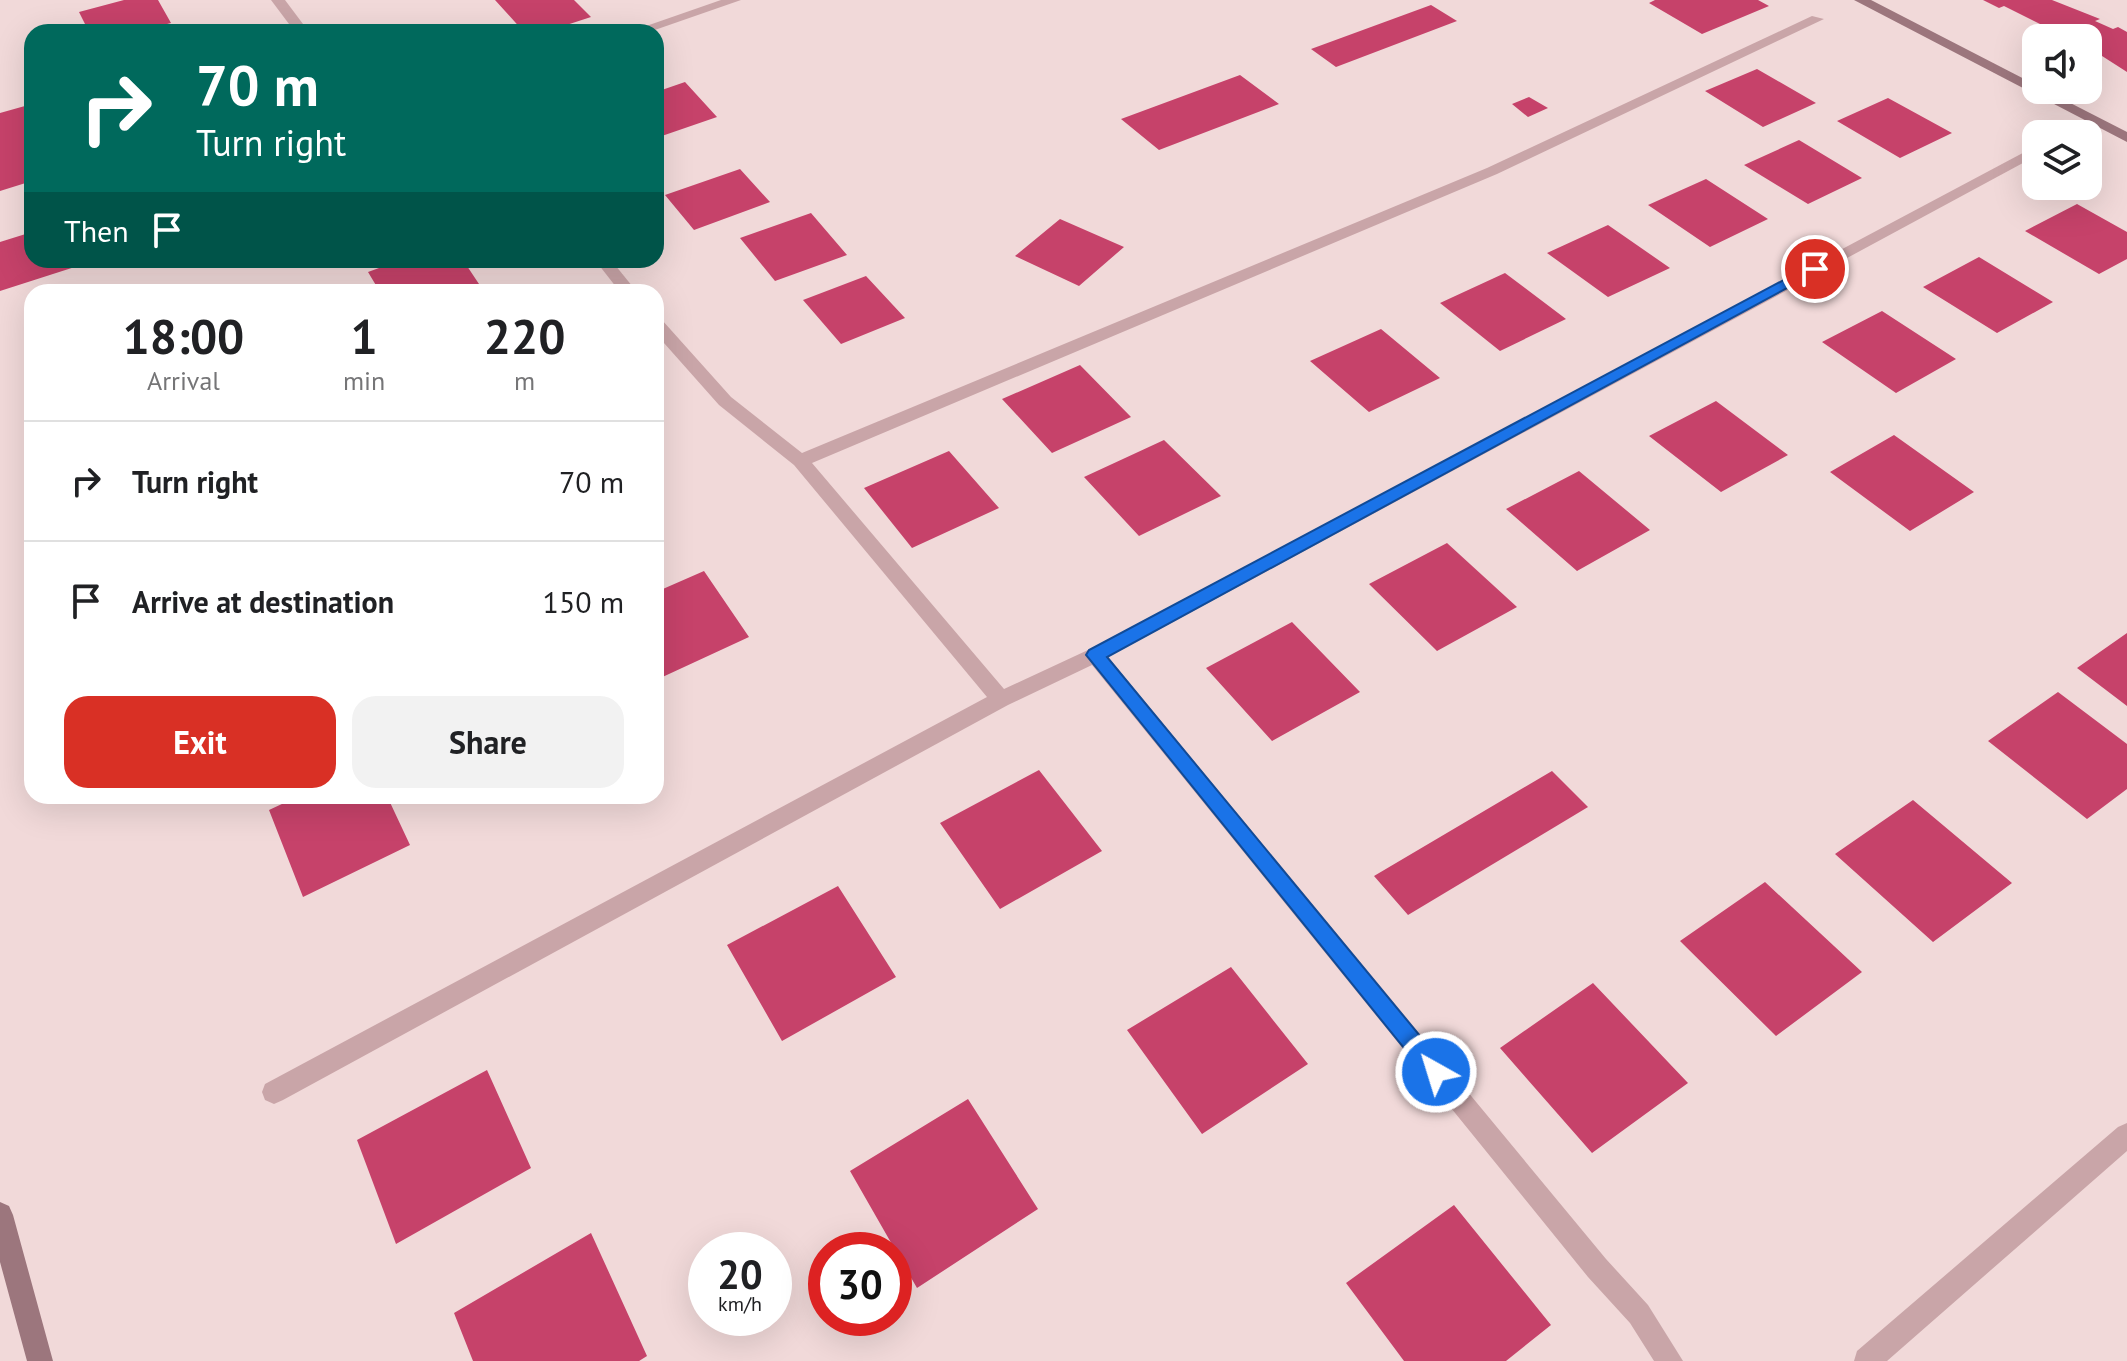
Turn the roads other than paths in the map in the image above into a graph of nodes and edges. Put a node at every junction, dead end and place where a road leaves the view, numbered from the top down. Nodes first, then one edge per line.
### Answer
1 (278, 0) edge
2 (734, 0) edge
3 (1861, 0) edge
4 (1817, 19) dead end
5 (296, 24) edge
6 (660, 24) edge
7 (2127, 138) edge
8 (2022, 158) edge
9 (610, 268) edge
10 (622, 284) edge
11 (664, 333) edge
12 (800, 461) junction
13 (1095, 655) junction
14 (1001, 699) junction
15 (274, 1092) dead end
16 (2127, 1135) edge
17 (0, 1215) edge
18 (40, 1361) edge
19 (1670, 1361) edge
20 (1867, 1361) edge

1 - 5 street
2 - 6 street
3 - 7 street
4 - 12 street
8 - 13 street
9 - 10 street
11 - 12 street
12 - 14 street
13 - 14 street
13 - 19 street
14 - 15 street
16 - 20 street
17 - 18 street

